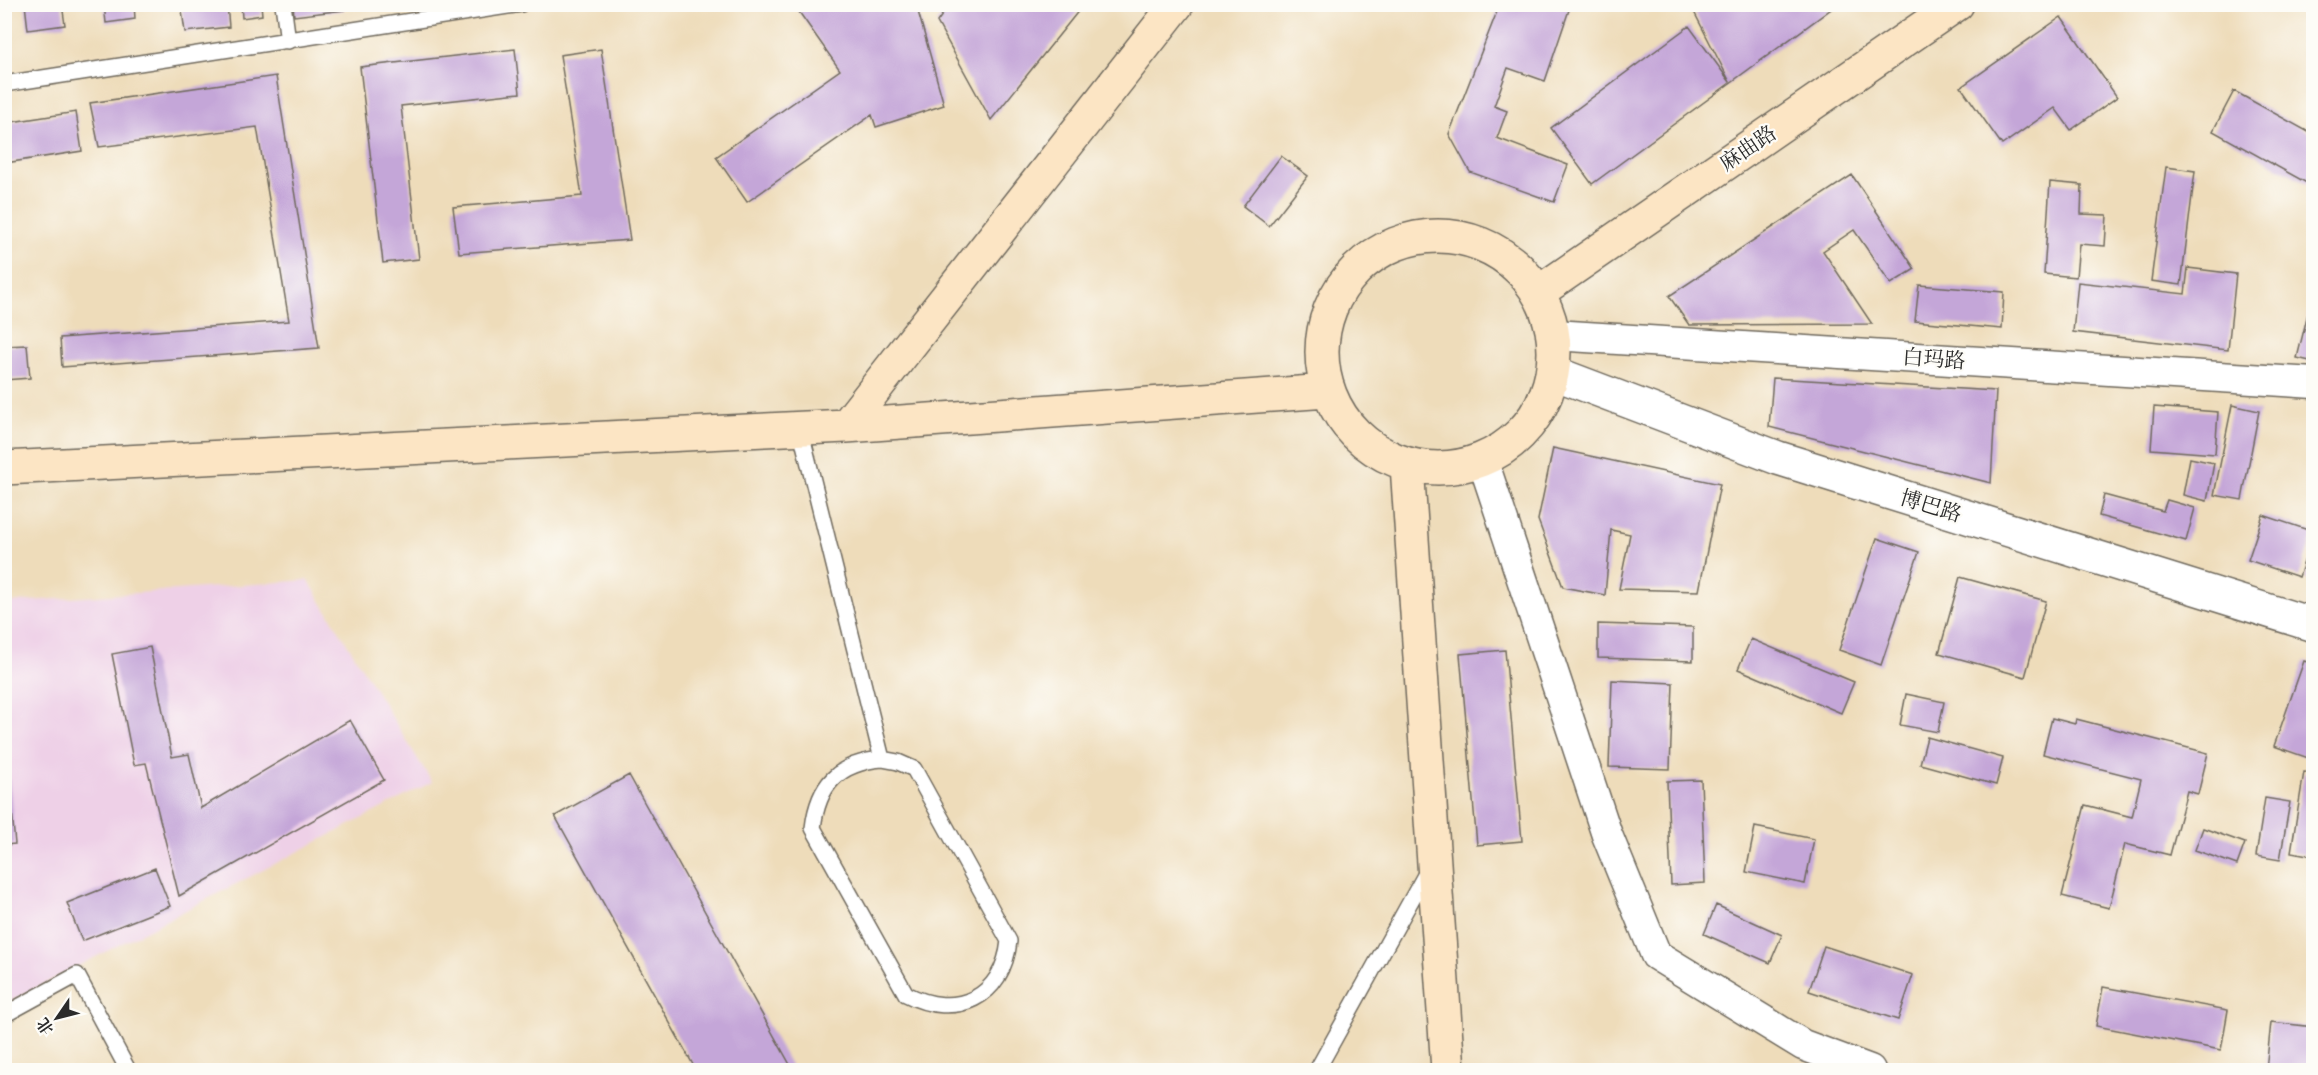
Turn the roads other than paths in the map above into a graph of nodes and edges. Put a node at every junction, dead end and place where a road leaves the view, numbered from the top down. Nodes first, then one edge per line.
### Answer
1 (283, 4) edge
2 (521, 4) edge
3 (1177, 4) edge
4 (1957, 4) edge
5 (288, 41) junction
6 (4, 84) edge
7 (1539, 292) junction
8 (1554, 335) junction
9 (1554, 373) junction
10 (2313, 383) edge
11 (1327, 391) junction
12 (846, 426) junction
13 (800, 428) junction
14 (1483, 461) junction
15 (1407, 465) junction
16 (4, 468) edge
17 (2313, 625) edge
18 (882, 759) junction
19 (1434, 859) junction
20 (4, 1015) edge
21 (128, 1071) edge
22 (1317, 1071) edge
23 (1448, 1071) edge
24 (1870, 1071) edge

1 - 5 lane
2 - 5 lane
3 - 12 main road
4 - 7 main road, 麻曲路
5 - 6 lane
7 - 8 main road
7 - 11 main road
8 - 9 main road
8 - 10 street, 白玛路
9 - 14 main road
9 - 17 street, 博巴路
11 - 12 main road
11 - 15 main road
12 - 13 main road
13 - 16 main road
13 - 18 lane
14 - 15 main road
14 - 24 street
15 - 19 main road
18 - 18 lane
19 - 22 lane
19 - 23 main road
20 - 21 lane

